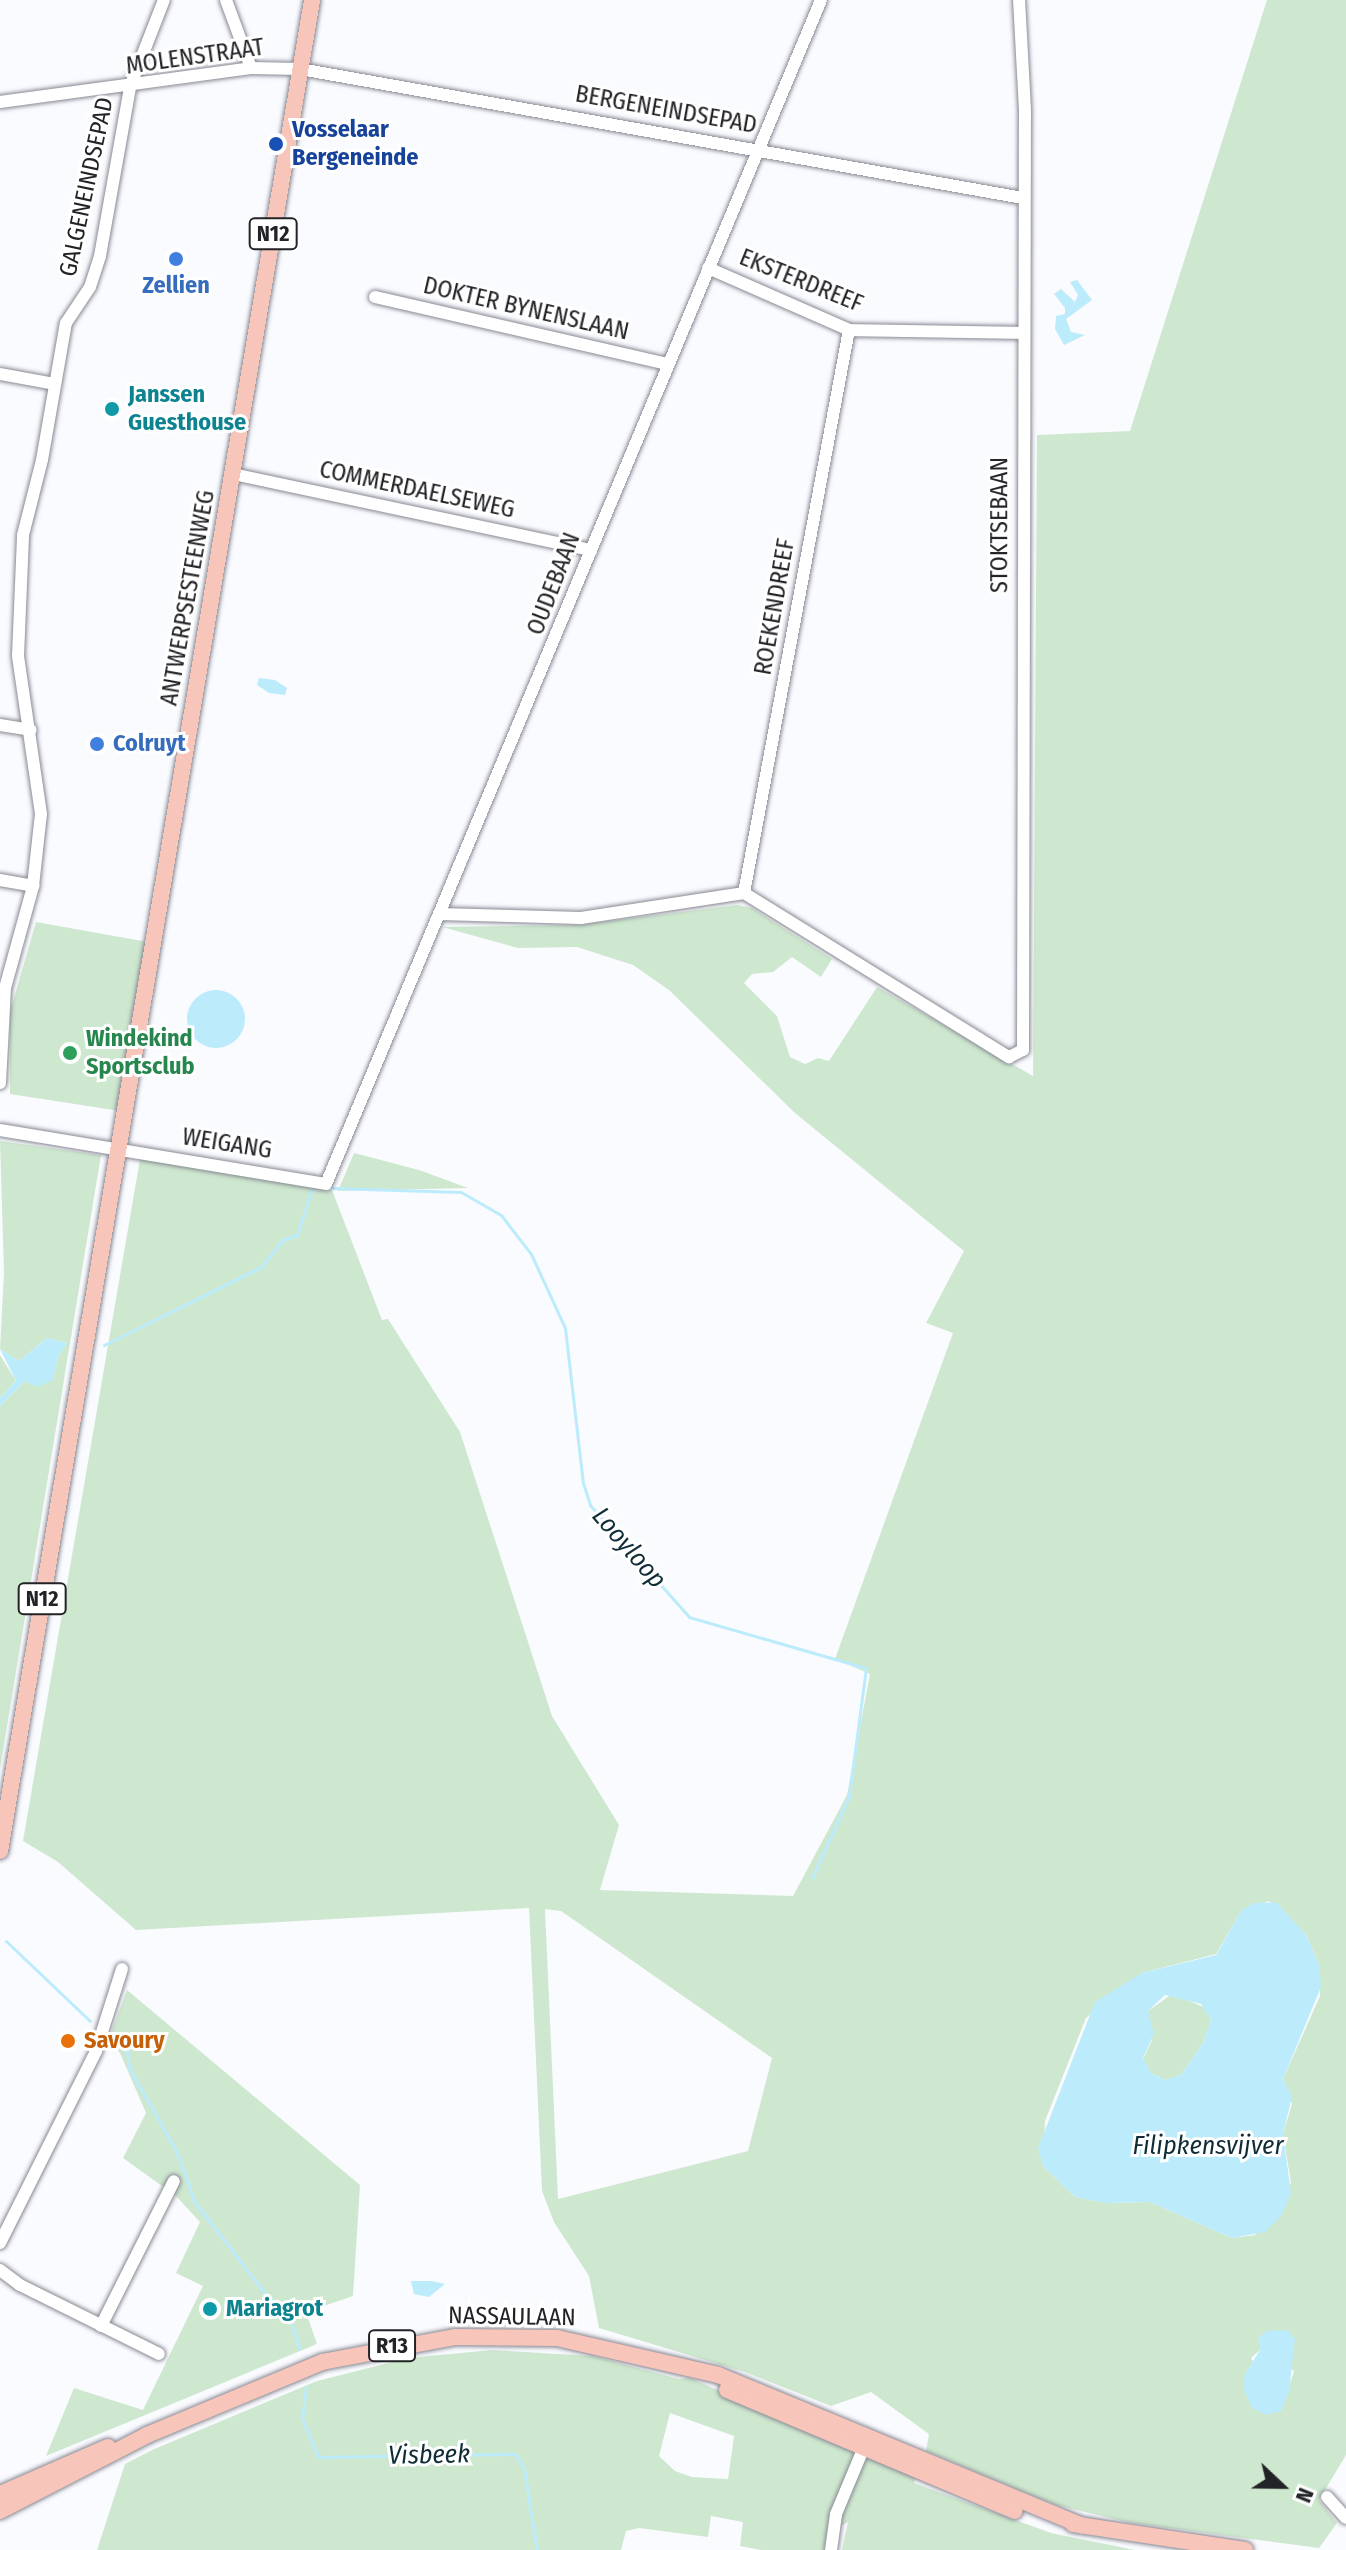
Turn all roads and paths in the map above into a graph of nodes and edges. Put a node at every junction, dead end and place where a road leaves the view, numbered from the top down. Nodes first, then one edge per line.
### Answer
1 (164, 0) edge
2 (226, 0) edge
3 (312, 0) edge
4 (821, 0) edge
5 (1019, 0) edge
6 (251, 68) junction
7 (300, 69) junction
8 (130, 87) junction
9 (0, 102) edge
10 (758, 149) junction
11 (1023, 198) junction
12 (708, 268) junction
13 (375, 297) dead end
14 (849, 330) junction
15 (1022, 333) junction
16 (667, 364) junction
17 (0, 374) edge
18 (55, 384) junction
19 (233, 474) junction
20 (591, 550) junction
21 (0, 725) edge
22 (31, 730) junction
23 (0, 880) edge
24 (33, 886) junction
25 (744, 893) junction
26 (440, 914) junction
27 (0, 1083) edge
28 (0, 1130) edge
29 (120, 1150) junction
30 (326, 1184) joint
31 (0, 1851) edge
32 (122, 1969) dead end
33 (174, 2181) dead end
34 (0, 2243) edge
35 (0, 2270) edge
36 (101, 2326) junction
37 (159, 2354) dead end
38 (147, 2435) junction
39 (866, 2443) junction
40 (0, 2494) edge
41 (1327, 2497) dead end
42 (0, 2511) edge
43 (1346, 2518) edge
44 (831, 2550) edge
45 (1245, 2550) edge

1 - 8 street, GALGENEINDSEPAD
2 - 6 street
3 - 7 main road, ANTWERPSESTEENWEG / N12
4 - 10 street, OUDEBAAN
5 - 11 street, STOKTSEBAAN
6 - 7 street, MOLENSTRAAT
6 - 8 street, MOLENSTRAAT
7 - 10 street, BERGENEINDSEPAD
7 - 19 main road, ANTWERPSESTEENWEG / N12
8 - 9 street, MOLENSTRAAT
8 - 18 street, GALGENEINDSEPAD
10 - 11 street, BERGENEINDSEPAD
10 - 12 street, OUDEBAAN
11 - 15 street, STOKTSEBAAN
12 - 14 street, EKSTERDREEF
12 - 16 street, OUDEBAAN
13 - 16 street, DOKTER BYNENSLAAN
14 - 15 street, EKSTERDREEF
14 - 25 street, ROEKENDREEF
15 - 25 street, STOKTSEBAAN
16 - 20 street, OUDEBAAN
17 - 18 street
18 - 22 street, GALGENEINDSEPAD
19 - 20 street, COMMERDAELSEWEG
19 - 29 main road, ANTWERPSESTEENWEG / N12
20 - 26 street, OUDEBAAN
21 - 22 street
22 - 24 street, GALGENEINDSEPAD
23 - 24 street
24 - 27 street, GALGENEINDSEPAD
25 - 26 street
26 - 30 street, OUDEBAAN
28 - 29 street, WEIGANG
29 - 30 street, WEIGANG
29 - 31 main road, ANTWERPSESTEENWEG / N12
32 - 34 street
33 - 36 street
35 - 36 street
36 - 37 street
38 - 39 main road, NASSAULAAN / R13
38 - 40 main road, NASSAULAAN / R13
38 - 42 main road, NASSAULAAN / R13
39 - 44 street
39 - 45 main road, NASSAULAAN / R13
41 - 43 street

